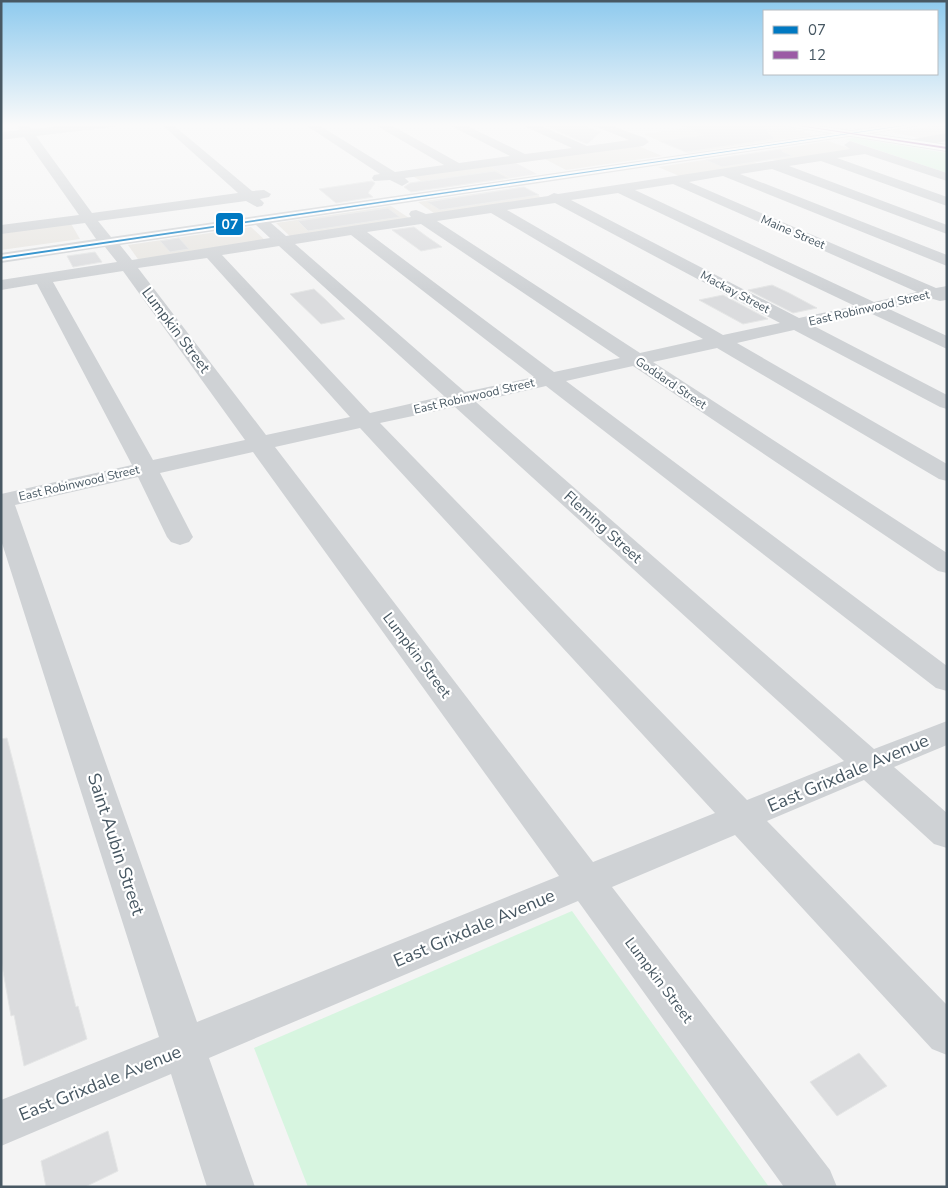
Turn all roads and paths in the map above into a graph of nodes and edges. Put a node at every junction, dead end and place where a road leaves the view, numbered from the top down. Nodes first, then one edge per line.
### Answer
1 (57, 179) edge
2 (230, 179) edge
3 (398, 179) edge
4 (556, 179) edge
5 (671, 179) edge
6 (685, 179) edge
7 (742, 179) edge
8 (813, 179) edge
9 (883, 179) edge
10 (675, 181) junction
11 (621, 189) junction
12 (541, 191) junction
13 (264, 194) dead end
14 (249, 196) junction
15 (424, 196) junction
16 (396, 200) junction
17 (947, 202) edge
18 (494, 209) junction
19 (88, 218) junction
20 (267, 219) junction
21 (424, 220) junction
22 (2, 229) edge
23 (354, 230) junction
24 (947, 230) edge
25 (282, 241) junction
26 (108, 242) junction
27 (210, 252) junction
28 (1, 258) edge
29 (947, 261) edge
30 (127, 265) junction
31 (49, 266) junction
32 (1, 269) edge
33 (1, 280) edge
34 (1, 285) edge
35 (943, 294) edge
36 (872, 307) junction
37 (796, 324) junction
38 (719, 341) junction
39 (947, 343) edge
40 (636, 360) junction
41 (550, 379) junction
42 (459, 399) junction
43 (947, 403) edge
44 (365, 420) junction
45 (260, 443) junction
46 (146, 469) junction
47 (947, 474) edge
48 (1, 501) edge
49 (180, 537) dead end
50 (947, 565) edge
51 (947, 681) edge
52 (947, 732) edge
53 (869, 764) junction
54 (741, 817) junction
55 (947, 834) edge
56 (586, 882) junction
57 (947, 1035) edge
58 (185, 1049) junction
59 (1, 1124) edge
60 (231, 1187) edge
61 (813, 1187) edge

1 - 19 street, Lumpkin Street
2 - 14 street, Fleming Street
3 - 15 street
4 - 12 street
5 - 10 street, Maine Street
6 - 10 street
7 - 29 street
8 - 24 street
9 - 17 street
10 - 11 street
10 - 35 street, Maine Street
11 - 12 street
11 - 36 street
12 - 15 street
12 - 18 street
12 - 37 street, Mackay Street
13 - 14 street
14 - 19 street
14 - 20 street, Fleming Street
15 - 16 street
16 - 20 street
16 - 21 street, Goddard Street
18 - 21 street
18 - 38 street
19 - 22 street
19 - 26 street, Lumpkin Street
20 - 25 street, Fleming Street
20 - 26 street
21 - 23 street
21 - 40 street, Goddard Street
23 - 25 street
23 - 41 street
25 - 27 street
25 - 42 street, Fleming Street
26 - 30 street, Lumpkin Street
26 - 31 street
27 - 30 street
27 - 44 street
28 - 31 street
30 - 31 street
30 - 45 street, Lumpkin Street
31 - 32 street
31 - 33 street
31 - 34 street
31 - 46 street
35 - 36 street, East Robinwood Street
36 - 37 street, East Robinwood Street
36 - 39 street
37 - 38 street, East Robinwood Street
37 - 43 street, Mackay Street
38 - 40 street, East Robinwood Street
38 - 47 street
40 - 41 street, East Robinwood Street
40 - 50 street, Goddard Street
41 - 42 street, East Robinwood Street
41 - 51 street
42 - 44 street, East Robinwood Street
42 - 53 street, Fleming Street
44 - 45 street, East Robinwood Street
44 - 54 street
45 - 46 street, East Robinwood Street
45 - 56 street, Lumpkin Street
46 - 48 street, East Robinwood Street
46 - 49 street
48 - 58 street, Saint Aubin Street
52 - 53 street, East Grixdale Avenue
53 - 54 street, East Grixdale Avenue
53 - 55 street, Fleming Street
54 - 56 street, East Grixdale Avenue
54 - 57 street
56 - 58 street, East Grixdale Avenue
56 - 61 street, Lumpkin Street
58 - 59 street, East Grixdale Avenue
58 - 60 street, Saint Aubin Street

